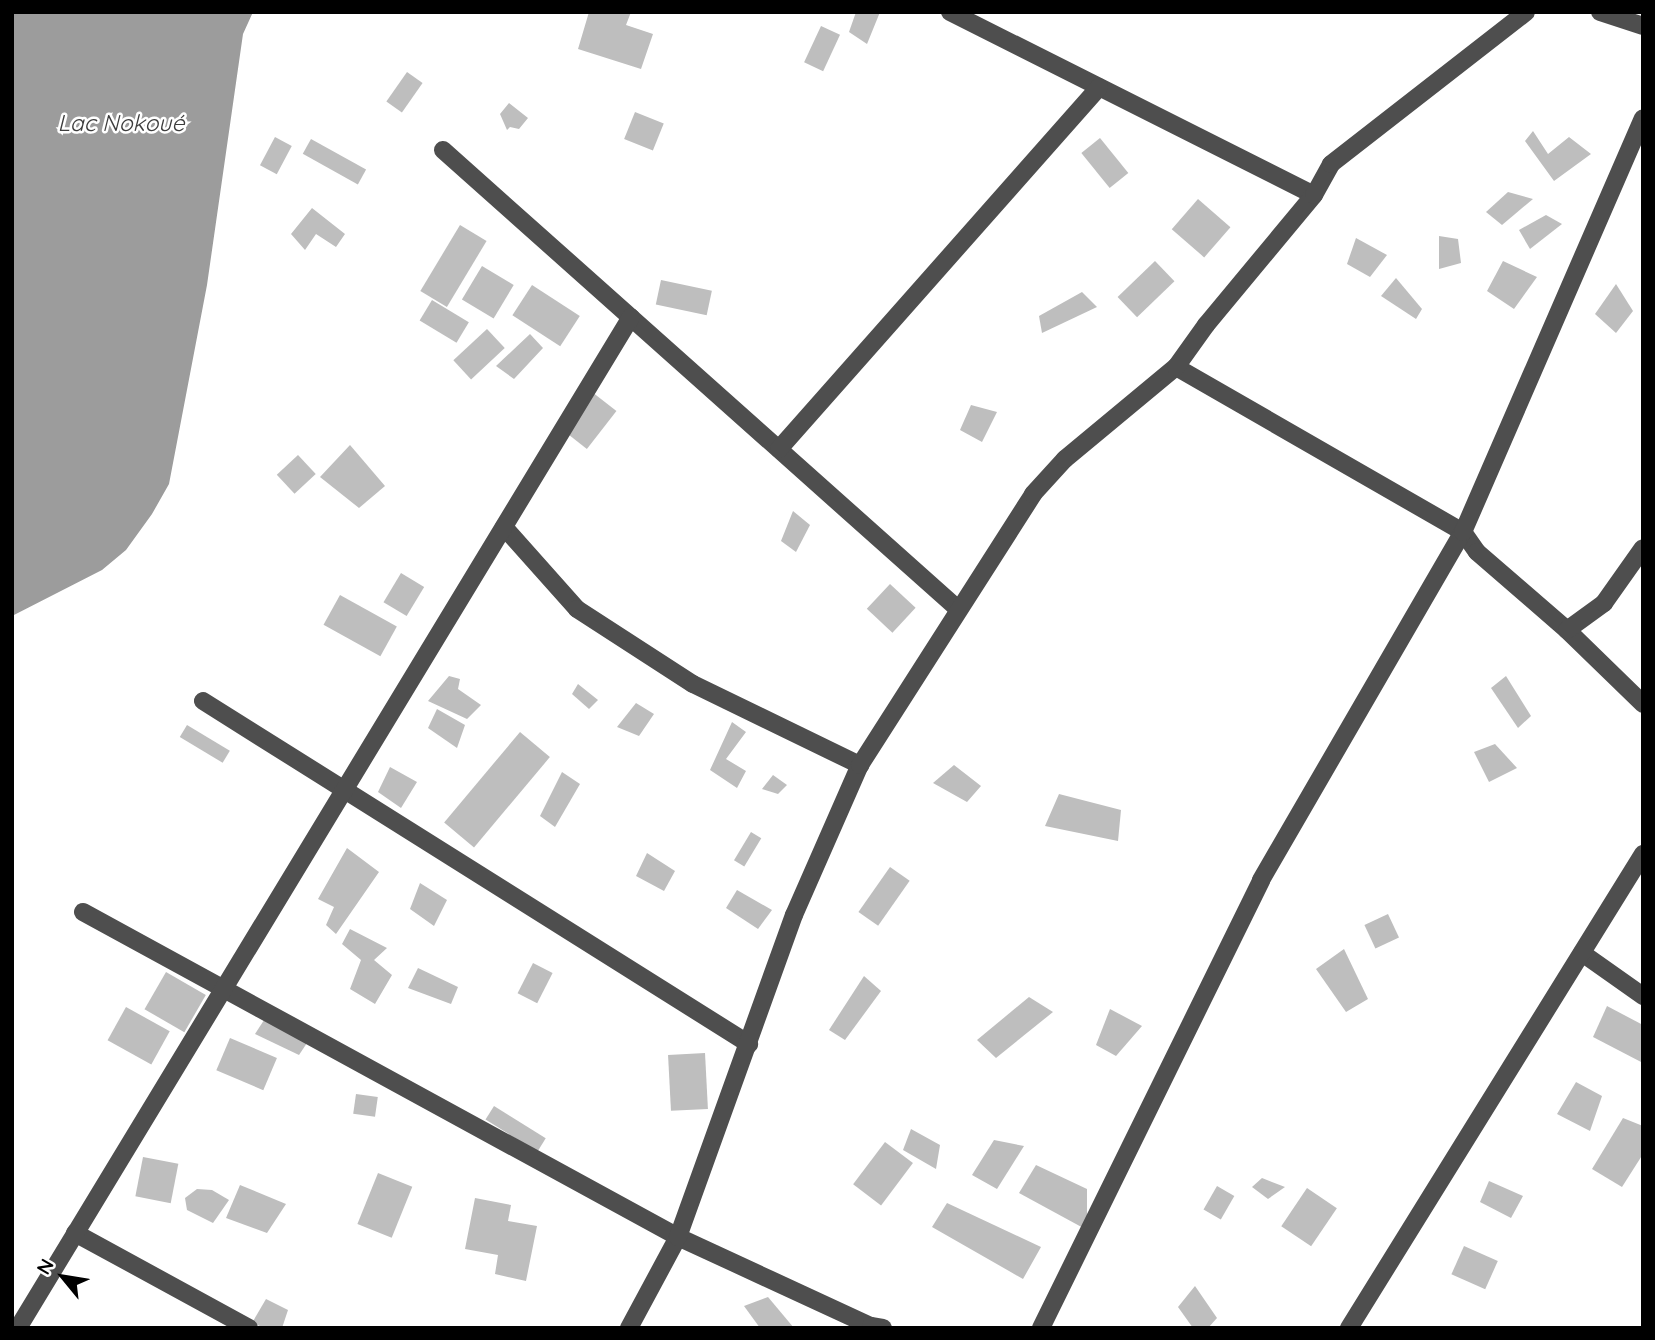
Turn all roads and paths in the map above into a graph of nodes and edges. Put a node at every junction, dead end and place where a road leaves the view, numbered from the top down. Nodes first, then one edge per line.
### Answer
1 (950, 12) edge
2 (1526, 12) edge
3 (1600, 12) edge
4 (1643, 26) edge
5 (1098, 87) junction
6 (1643, 119) edge
7 (443, 150) dead end
8 (1314, 195) junction
9 (631, 317) junction
10 (1176, 367) junction
11 (779, 449) junction
12 (504, 527) junction
13 (1463, 532) junction
14 (1643, 548) edge
15 (958, 609) junction
16 (1567, 630) junction
17 (204, 701) dead end
18 (1643, 704) edge
19 (860, 765) junction
20 (344, 790) junction
21 (1643, 853) edge
22 (83, 912) dead end
23 (1582, 953) junction
24 (223, 989) junction
25 (1643, 996) edge
26 (749, 1044) junction
27 (75, 1233) junction
28 (678, 1237) junction
29 (18, 1328) edge
30 (249, 1328) edge
31 (629, 1328) edge
32 (883, 1328) edge
33 (1041, 1328) edge
34 (1349, 1328) edge

1 - 5 street
2 - 8 street
3 - 4 street
5 - 8 street
5 - 11 street
6 - 13 street
7 - 9 street
8 - 10 street
9 - 11 street
9 - 12 street
10 - 13 street
10 - 15 street
11 - 15 street
12 - 19 street
12 - 20 street
13 - 16 street
13 - 33 street
14 - 16 street
15 - 19 street
16 - 18 street
17 - 20 street
19 - 26 street
20 - 24 street
20 - 26 street
21 - 23 street
22 - 24 street
23 - 25 street
23 - 34 street
24 - 27 street
24 - 28 street
26 - 28 street
27 - 29 street
27 - 30 street
28 - 31 street
28 - 32 street

